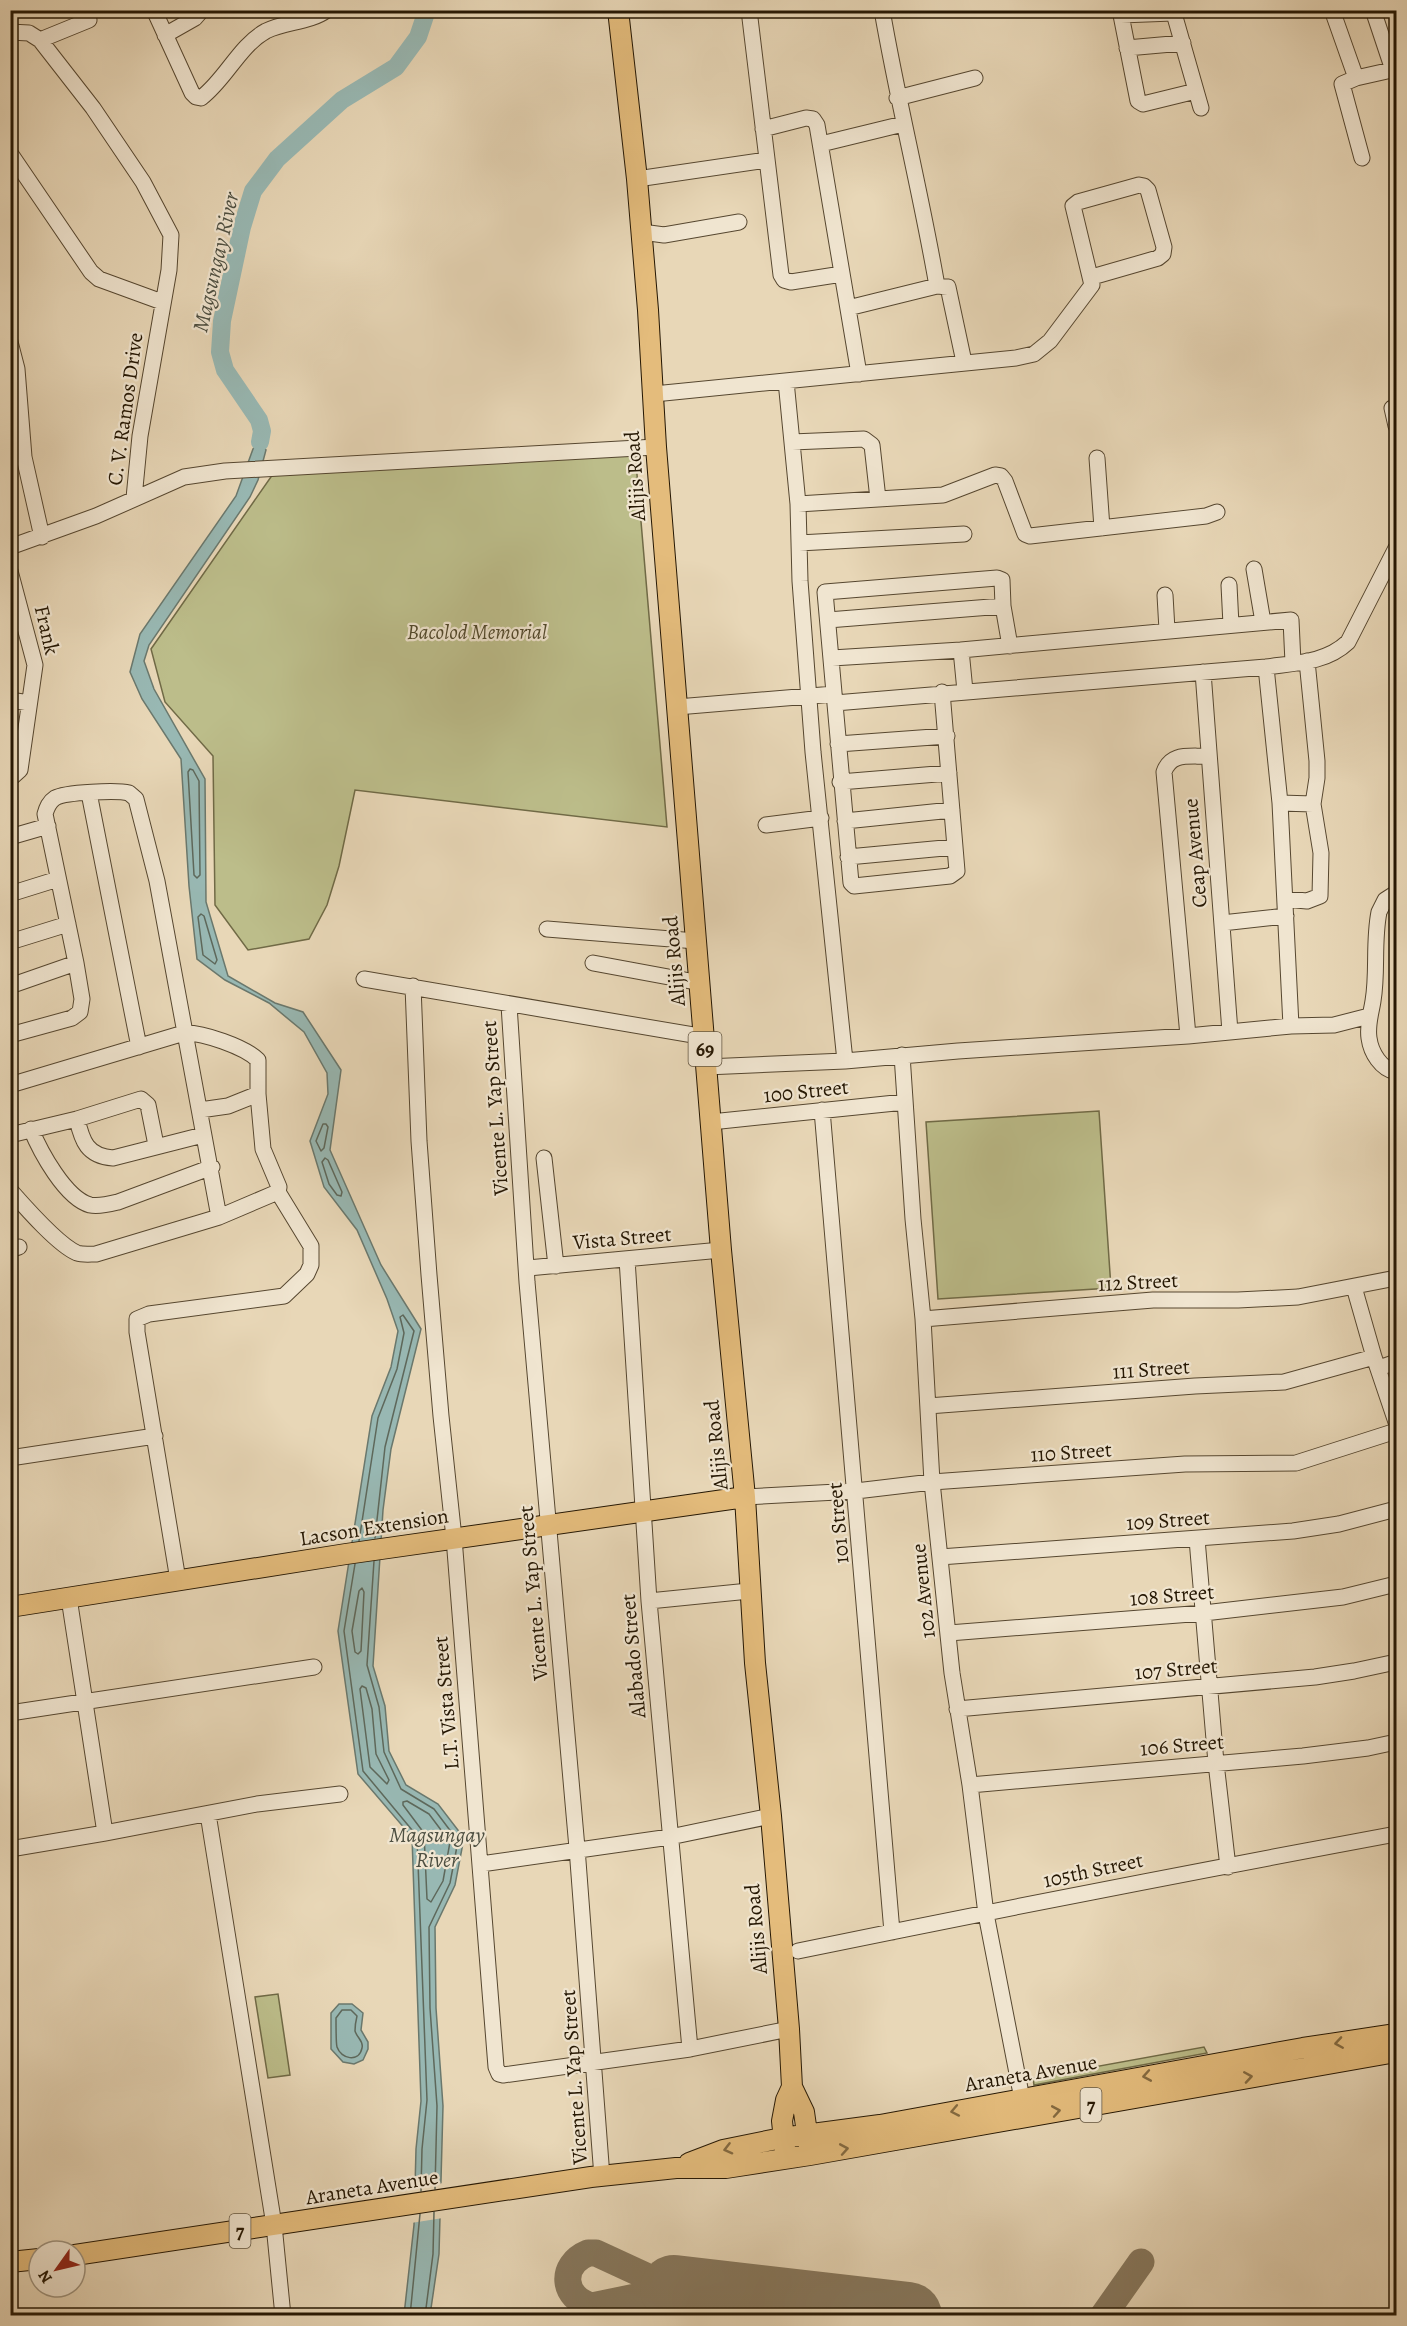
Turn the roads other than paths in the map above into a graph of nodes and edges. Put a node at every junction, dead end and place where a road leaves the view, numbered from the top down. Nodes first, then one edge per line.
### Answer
1 (154, 10) edge
2 (202, 10) edge
3 (327, 10) edge
4 (618, 10) edge
5 (749, 10) edge
6 (882, 10) edge
7 (1332, 10) edge
8 (1373, 10) edge
9 (1173, 12) edge
10 (1121, 13) edge
11 (302, 15) edge
12 (89, 20) dead end
13 (10, 32) edge
14 (165, 35) junction
15 (40, 40) junction
16 (1183, 43) junction
17 (1127, 48) junction
18 (1395, 70) edge
19 (975, 78) dead end
20 (1356, 78) junction
21 (1196, 91) junction
22 (897, 98) junction
23 (1201, 108) dead end
24 (903, 124) junction
25 (763, 129) junction
26 (821, 144) junction
27 (10, 153) edge
28 (1362, 158) dead end
29 (767, 160) junction
30 (637, 179) junction
31 (739, 222) dead end
32 (642, 232) junction
33 (842, 274) junction
34 (1092, 277) junction
35 (937, 286) junction
36 (162, 302) junction
37 (848, 308) junction
38 (10, 342) edge
39 (964, 362) junction
40 (859, 374) junction
41 (786, 381) junction
42 (654, 394) junction
43 (1392, 408) dead end
44 (1396, 426) edge
45 (792, 442) junction
46 (656, 447) junction
47 (1097, 458) dead end
48 (134, 498) junction
49 (878, 499) junction
50 (798, 504) junction
51 (1217, 512) dead end
52 (1102, 528) junction
53 (964, 534) dead end
54 (42, 537) junction
55 (799, 543) junction
56 (10, 547) edge
57 (1396, 548) edge
58 (1254, 570) dead end
59 (10, 571) edge
60 (1229, 585) dead end
61 (1165, 595) dead end
62 (1003, 606) junction
63 (828, 620) junction
64 (1263, 622) junction
65 (17, 623) edge
66 (1231, 625) junction
67 (1167, 630) junction
68 (1010, 646) junction
69 (961, 650) junction
70 (832, 658) junction
71 (1300, 662) junction
72 (1266, 667) junction
73 (1203, 672) junction
74 (964, 691) junction
75 (942, 692) junction
76 (810, 696) junction
77 (835, 698) junction
78 (10, 700) edge
79 (29, 703) junction
80 (677, 706) junction
81 (947, 736) junction
82 (838, 744) junction
83 (1208, 756) junction
84 (949, 773) junction
85 (15, 775) edge
86 (840, 782) junction
87 (89, 794) junction
88 (1280, 803) junction
89 (1313, 804) junction
90 (952, 810) junction
91 (821, 818) junction
92 (845, 820) junction
93 (766, 825) dead end
94 (48, 826) junction
95 (10, 837) edge
96 (955, 847) junction
97 (848, 857) junction
98 (58, 879) junction
99 (1396, 892) edge
100 (10, 894) edge
101 (1285, 899) junction
102 (1286, 916) junction
103 (1222, 923) junction
104 (68, 924) junction
105 (547, 929) dead end
106 (696, 941) junction
107 (10, 942) edge
108 (76, 963) junction
109 (593, 963) dead end
110 (364, 979) dead end
111 (701, 983) junction
112 (10, 986) edge
113 (413, 986) junction
114 (509, 1005) junction
115 (1369, 1016) junction
116 (1291, 1026) junction
117 (1230, 1032) junction
118 (184, 1033) junction
119 (10, 1035) edge
120 (1188, 1036) junction
121 (705, 1037) junction
122 (139, 1047) junction
123 (902, 1055) junction
124 (845, 1061) junction
125 (706, 1067) junction
126 (1396, 1072) edge
127 (10, 1084) edge
128 (258, 1094) junction
129 (905, 1102) junction
130 (200, 1110) junction
131 (822, 1110) junction
132 (77, 1119) junction
133 (711, 1122) junction
134 (31, 1129) junction
135 (10, 1135) edge
136 (203, 1135) junction
137 (156, 1145) junction
138 (544, 1158) dead end
139 (212, 1167) junction
140 (10, 1190) edge
141 (278, 1192) junction
142 (219, 1217) junction
143 (721, 1250) junction
144 (627, 1259) junction
145 (556, 1266) junction
146 (528, 1268) junction
147 (1396, 1278) edge
148 (1354, 1287) junction
149 (923, 1318) junction
150 (1396, 1362) edge
151 (1376, 1363) junction
152 (928, 1406) junction
153 (1396, 1422) edge
154 (1396, 1431) edge
155 (155, 1436) junction
156 (10, 1458) edge
157 (932, 1482) junction
158 (856, 1491) junction
159 (745, 1497) junction
160 (1396, 1509) edge
161 (643, 1511) junction
162 (549, 1524) junction
163 (454, 1538) junction
164 (1197, 1539) junction
165 (940, 1557) junction
166 (178, 1580) junction
167 (1396, 1584) edge
168 (749, 1591) junction
169 (69, 1598) junction
170 (649, 1601) junction
171 (10, 1607) edge
172 (1204, 1614) junction
173 (949, 1633) junction
174 (1396, 1662) edge
175 (314, 1667) dead end
176 (1209, 1687) junction
177 (85, 1702) junction
178 (957, 1709) junction
179 (10, 1713) edge
180 (1396, 1742) edge
181 (1216, 1763) junction
182 (970, 1785) junction
183 (340, 1794) dead end
184 (208, 1814) junction
185 (771, 1816) junction
186 (105, 1833) junction
187 (1396, 1834) edge
188 (670, 1837) junction
189 (10, 1848) edge
190 (577, 1848) junction
191 (481, 1864) junction
192 (1228, 1867) junction
193 (986, 1914) junction
194 (892, 1932) junction
195 (798, 1951) dead end
196 (789, 2029) junction
197 (1396, 2034) edge
198 (690, 2049) junction
199 (1396, 2052) edge
200 (594, 2063) junction
201 (792, 2087) junction
202 (1024, 2108) junction
203 (807, 2134) junction
204 (782, 2138) junction
205 (810, 2155) junction
206 (786, 2158) junction
207 (676, 2168) junction
208 (602, 2177) junction
209 (274, 2225) junction
210 (87, 2253) edge
211 (27, 2260) edge
212 (10, 2262) edge
213 (283, 2316) edge

1 - 14 street
2 - 14 street
3 - 11 street
4 - 30 main road, Alijis Road / 69
5 - 25 street
6 - 22 street
7 - 20 street
8 - 18 street
9 - 10 street
9 - 16 street
10 - 17 street
11 - 14 street
12 - 15 street
13 - 15 street
15 - 36 street, C. V. Ramos Drive
16 - 17 street
16 - 21 street
17 - 21 street
18 - 20 street
19 - 22 street
20 - 28 street
21 - 23 street
22 - 24 street
24 - 26 street
24 - 35 street
25 - 26 street
25 - 29 street
26 - 33 street
27 - 36 street
29 - 30 street
29 - 33 street
30 - 32 main road, Alijis Road / 69
31 - 32 street
32 - 42 main road, Alijis Road / 69
33 - 37 street
34 - 34 street
34 - 39 street
35 - 37 street
35 - 39 street
36 - 48 street, C. V. Ramos Drive
37 - 40 street
38 - 54 street
39 - 40 street
40 - 41 street
41 - 42 street
41 - 45 street
42 - 46 main road, Alijis Road / 69
43 - 44 street
45 - 49 street
45 - 50 street
46 - 48 street
46 - 80 main road, Alijis Road / 69
47 - 52 street
48 - 54 street, C. V. Ramos Drive
49 - 50 street
49 - 52 street
50 - 55 street
51 - 52 street
53 - 55 street
54 - 56 street, C. V. Ramos Drive
55 - 76 street
57 - 71 street
58 - 64 street
59 - 65 street, Frank
60 - 66 street
61 - 67 street
62 - 63 street
62 - 63 street
62 - 68 street
63 - 70 street
64 - 66 street
64 - 71 street
65 - 79 street, Frank
66 - 67 street
67 - 68 street
68 - 69 street
69 - 70 street
69 - 74 street
70 - 77 street
71 - 72 street
71 - 89 street
72 - 73 street
72 - 88 street
73 - 74 street
73 - 83 street, Ceap Avenue
74 - 75 street
75 - 77 street
75 - 81 street
76 - 77 street
76 - 80 street
76 - 91 street
77 - 82 street
78 - 79 street
79 - 85 street, Frank
80 - 106 main road, Alijis Road / 69
81 - 82 street
81 - 84 street
82 - 86 street
83 - 103 street, Ceap Avenue
83 - 120 street
84 - 86 street
84 - 90 street
86 - 92 street
87 - 94 street
87 - 118 street
87 - 122 street
88 - 89 street
88 - 101 street
89 - 101 street
90 - 92 street
90 - 96 street
91 - 93 street
91 - 124 street
92 - 97 street
94 - 95 street
94 - 98 street
96 - 97 street
96 - 97 street
98 - 100 street
98 - 104 street
99 - 115 street
101 - 102 street
102 - 103 street
102 - 116 street
103 - 117 street, Ceap Avenue
104 - 107 street
104 - 108 street
105 - 106 street
106 - 111 main road, Alijis Road / 69
108 - 112 street
108 - 119 street
109 - 111 street
110 - 113 street
111 - 121 main road, Alijis Road / 69
113 - 114 street
113 - 163 street, L.T. Vista Street
114 - 121 street
114 - 146 street, Vicente L. Yap Street
115 - 116 street
115 - 126 street
116 - 117 street
117 - 120 street
118 - 122 street
118 - 128 street
118 - 130 street
120 - 123 street
121 - 125 main road, Alijis Road / 69
122 - 127 street
123 - 124 street
123 - 129 street, 102 Avenue
124 - 125 street
125 - 133 main road, Alijis Road / 69
128 - 130 street
128 - 141 street
129 - 131 street, 100 Street
129 - 149 street, 102 Avenue
130 - 136 street
131 - 133 street, 100 Street
131 - 158 street, 101 Street
132 - 134 street
132 - 137 street
132 - 137 street
133 - 143 main road, Alijis Road / 69
134 - 135 street
134 - 139 street
136 - 137 street
136 - 139 street
138 - 145 street
139 - 142 street
140 - 142 street
141 - 142 street
141 - 155 street
143 - 144 street, Vista Street
143 - 159 main road, Alijis Road / 69
144 - 145 street, Vista Street
144 - 161 street, Alabado Street
145 - 146 street, Vista Street
146 - 162 street, Vicente L. Yap Street
147 - 148 street, 112 Street
148 - 149 street, 112 Street
148 - 151 street
149 - 152 street, 102 Avenue
150 - 151 street, 111 Street
151 - 152 street, 111 Street
151 - 153 street
152 - 157 street, 102 Avenue
154 - 157 street, 110 Street
155 - 156 street
155 - 166 street
157 - 158 street, 110 Street
157 - 165 street, 102 Avenue
158 - 159 street, 110 Street
158 - 194 street, 101 Street
159 - 161 main road, Lacson Extension
159 - 168 main road, Alijis Road / 69
160 - 164 street, 109 Street
161 - 162 main road, Lacson Extension
161 - 170 street, Alabado Street
162 - 163 main road, Lacson Extension
162 - 190 street, Vicente L. Yap Street
163 - 166 main road, Lacson Extension
163 - 191 street, L.T. Vista Street
164 - 165 street, 109 Street
164 - 172 street
165 - 173 street, 102 Avenue
166 - 169 main road, Lacson Extension
167 - 172 street, 108 Street
168 - 170 street
168 - 185 main road, Alijis Road / 69
169 - 171 main road, Lacson Extension
169 - 177 street
170 - 188 street, Alabado Street
172 - 173 street, 108 Street
172 - 176 street
173 - 178 street, 102 Avenue
174 - 176 street, 107 Street
175 - 177 street
176 - 178 street, 107 Street
176 - 181 street
177 - 179 street
177 - 186 street
178 - 182 street, 102 Avenue
180 - 181 street, 106 Street
181 - 182 street, 106 Street
181 - 192 street
182 - 193 street, 102 Avenue
183 - 184 street
184 - 186 street
184 - 209 street
185 - 188 street
185 - 196 main road, Alijis Road / 69
186 - 189 street
187 - 192 street, 105th Street
188 - 190 street
188 - 198 street, Alabado Street
190 - 191 street
190 - 200 street, Vicente L. Yap Street
191 - 200 street, L.T. Vista Street
192 - 193 street, 105th Street
193 - 194 street, 105th Street
193 - 202 street, 102 Avenue
194 - 195 street, 105th Street
196 - 198 street
196 - 201 main road, Alijis Road / 69
197 -> 202 main road, Araneta Avenue / 7
198 - 200 street
202 -> 199 main road, Araneta Avenue / 7
200 - 208 street, Vicente L. Yap Street
201 - 203 main road, Alijis Road / 69
201 - 204 main road, Alijis Road / 69
202 -> 203 main road, Araneta Avenue / 7
205 -> 202 main road, Araneta Avenue / 7
203 - 204 main road, Araneta Avenue / 7
203 - 205 main road, Alijis Road / 69
204 - 206 main road, Alijis Road / 69
204 -> 207 main road, Araneta Avenue / 7
205 - 206 main road, Araneta Avenue / 7
206 - 207 main road, Araneta Avenue / 7
207 - 208 main road, Araneta Avenue / 7
208 - 209 main road, Araneta Avenue / 7
209 - 210 main road, Araneta Avenue / 7
209 - 213 street
211 - 212 main road

